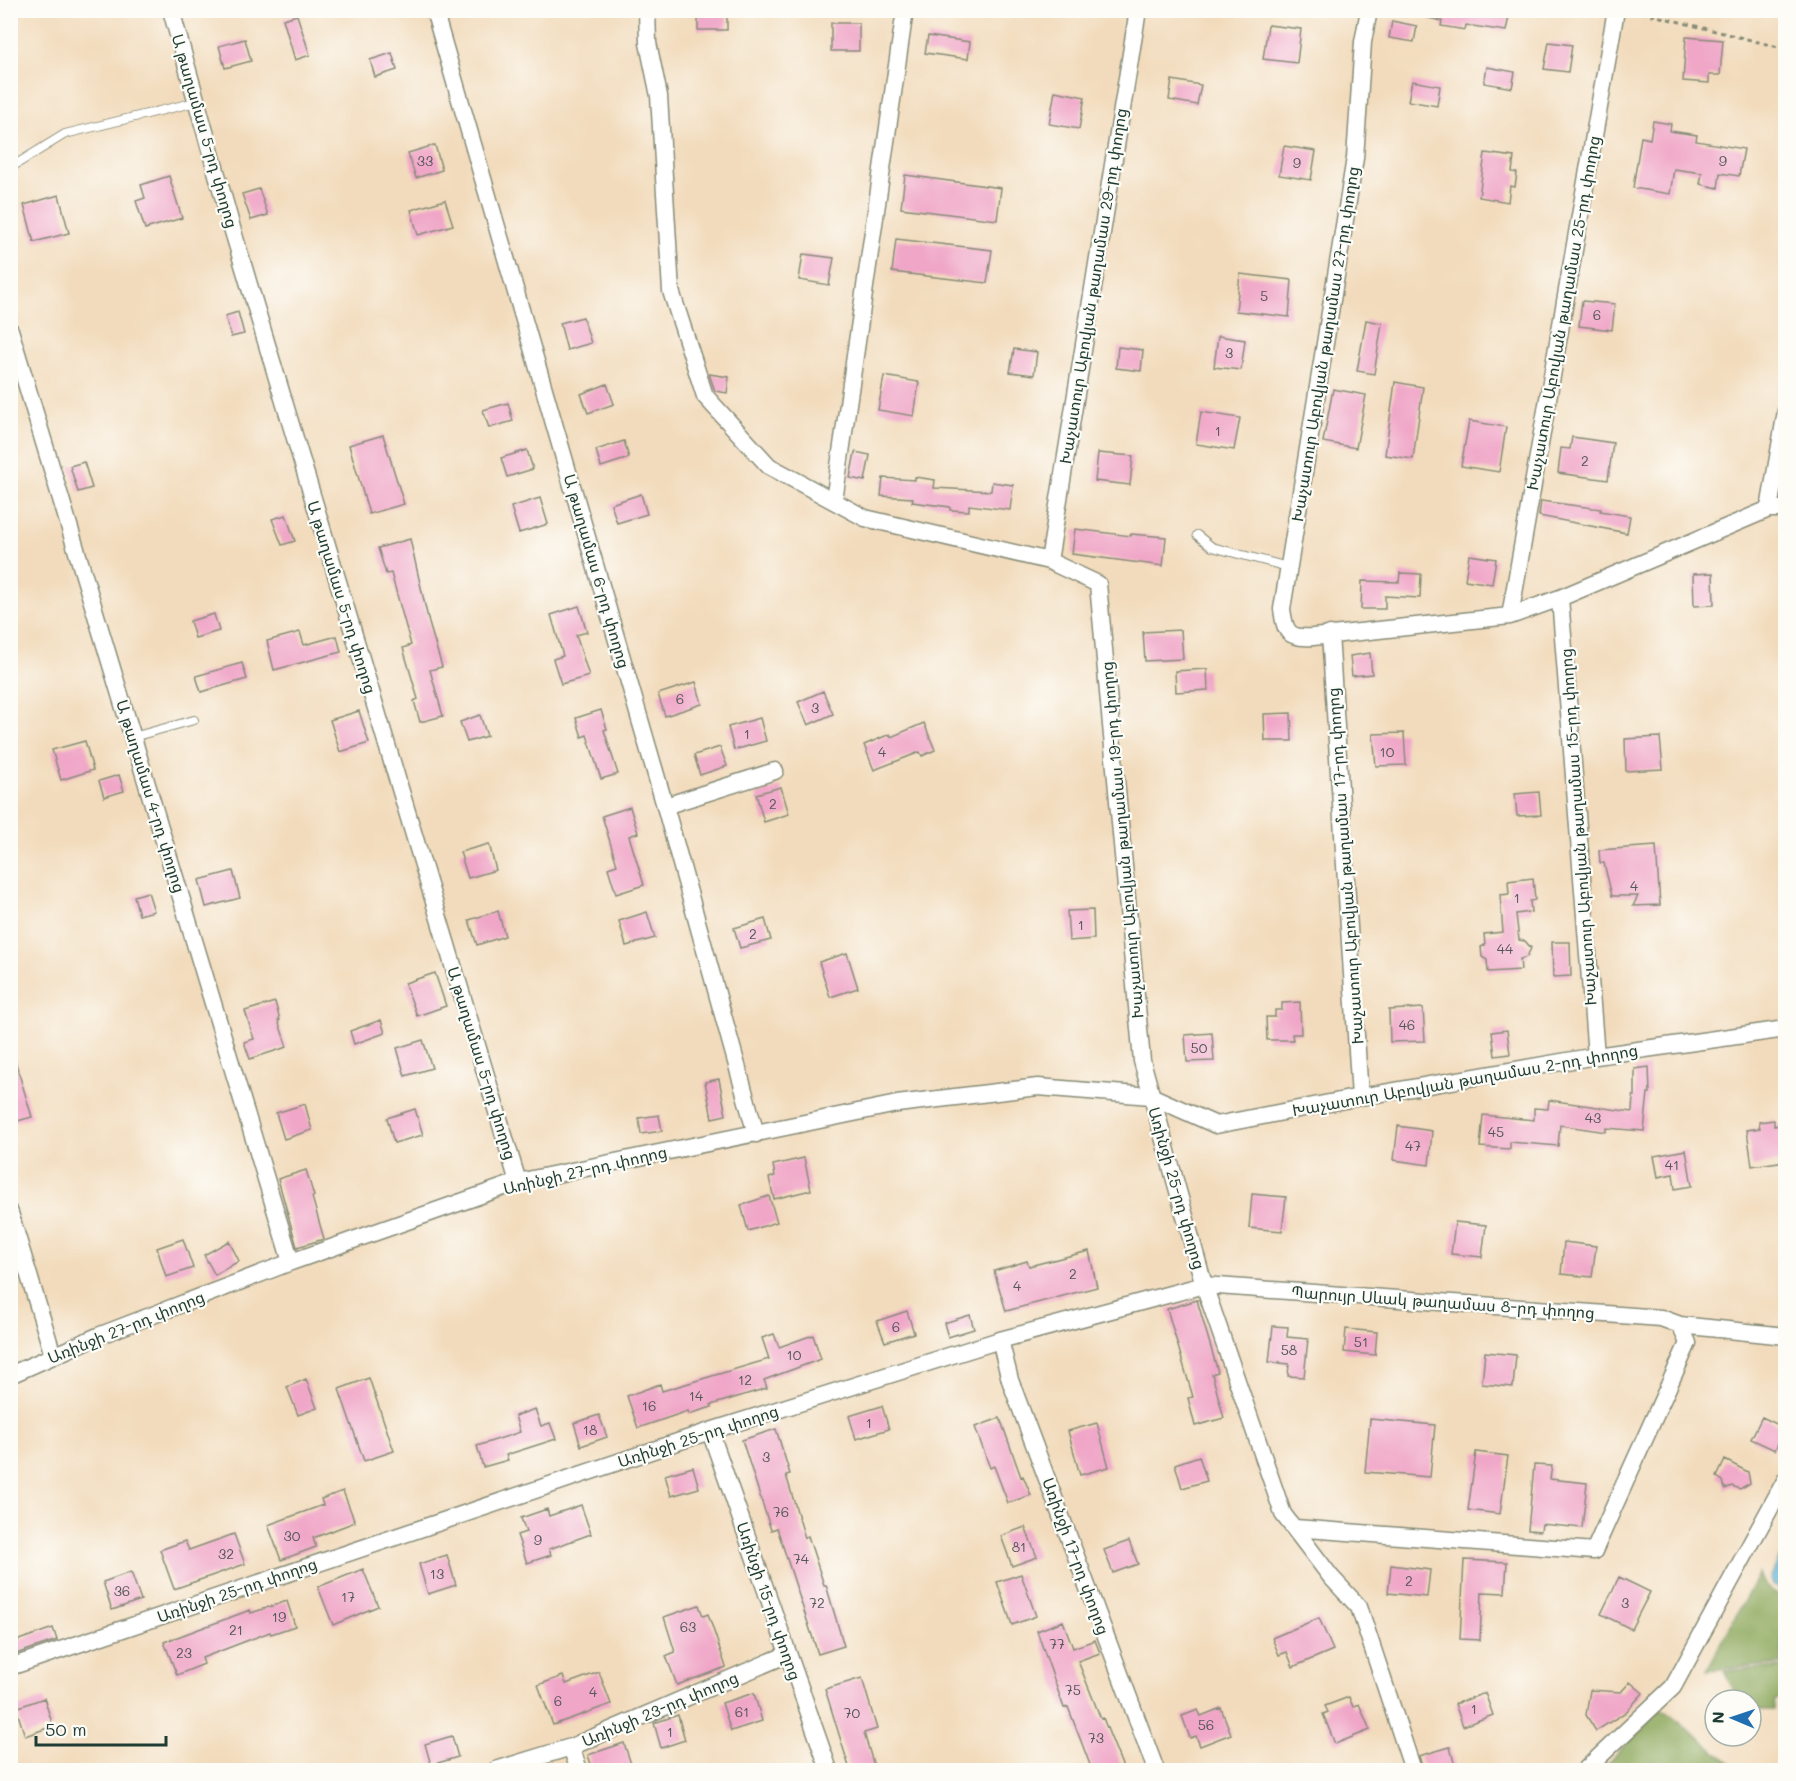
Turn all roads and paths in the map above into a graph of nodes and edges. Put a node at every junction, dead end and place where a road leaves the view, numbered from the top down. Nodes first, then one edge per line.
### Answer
1 (171, 10) edge
2 (434, 10) edge
3 (647, 10) edge
4 (905, 10) edge
5 (1138, 10) edge
6 (1369, 10) edge
7 (1616, 10) edge
8 (1634, 10) edge
9 (1785, 49) edge
10 (196, 102) junction
11 (10, 168) edge
12 (10, 330) edge
13 (1785, 411) edge
14 (834, 501) junction
15 (1777, 509) edge
16 (1197, 535) dead end
17 (1049, 561) junction
18 (1288, 567) junction
19 (1560, 598) junction
20 (1510, 616) junction
21 (1330, 634) junction
22 (194, 720) dead end
23 (133, 737) junction
24 (775, 771) dead end
25 (665, 806) junction
26 (1785, 1029) edge
27 (1596, 1056) junction
28 (1151, 1096) junction
29 (1360, 1097) junction
30 (756, 1134) junction
31 (518, 1182) junction
32 (10, 1213) edge
33 (291, 1262) junction
34 (1204, 1286) junction
35 (1680, 1325) junction
36 (1785, 1336) edge
37 (1000, 1340) junction
38 (53, 1355) junction
39 (10, 1375) edge
40 (710, 1431) junction
41 (1785, 1479) edge
42 (1295, 1528) junction
43 (788, 1654) junction
44 (10, 1667) edge
45 (571, 1747) junction
46 (1591, 1769) edge
47 (496, 1770) edge
48 (579, 1770) edge
49 (828, 1770) edge
50 (1156, 1770) edge
51 (1413, 1770) edge

1 - 10 street, Ա թաղամաս 5-րդ փողոց
2 - 25 street, Ա թաղամաս 6-րդ փողոց
3 - 14 street
4 - 14 street
5 - 17 street, Խաչատուր Աբովյան թաղամաս 29-րդ փողոց
6 - 18 street, Խաչատուր Աբովյան թաղամաս 27-րդ փողոց
7 - 20 street, Խաչատուր Աբովյան թաղամաս 25-րդ փողոց
8 - 9 path
10 - 11 lane
10 - 31 street, Ա թաղամաս 5-րդ փողոց
12 - 23 street, Ա թաղամաս 4-րդ փողոց
13 - 15 street
14 - 17 street
15 - 19 street
16 - 18 lane
17 - 28 street, Խաչատուր Աբովյան թաղամաս 19-րդ փողոց
18 - 21 street, Խաչատուր Աբովյան թաղամաս 27-րդ փողոց
19 - 20 street
19 - 27 street, Խաչատուր Աբովյան թաղամաս 15-րդ փողոց
20 - 21 street
21 - 29 street, Խաչատուր Աբովյան թաղամաս 17-րդ փողոց
22 - 23 lane
23 - 33 street, Ա թաղամաս 4-րդ փողոց
24 - 25 street
25 - 30 street, Ա թաղամաս 6-րդ փողոց
26 - 27 street, Խաչատուր Աբովյան թաղամաս 2-րդ փողոց
27 - 29 street, Խաչատուր Աբովյան թաղամաս 2-րդ փողոց
28 - 29 street, Խաչատուր Աբովյան թաղամաս 2-րդ փողոց
28 - 30 street, Առինջի 27-րդ փողոց
28 - 34 street, Առինջի 25-րդ փողոց
30 - 31 street, Առինջի 27-րդ փողոց
31 - 33 street, Առինջի 27-րդ փողոց
32 - 38 street
33 - 38 street, Առինջի 27-րդ փողոց
34 - 35 street, Պարույր Սևակ թաղամաս 8-րդ փողոց
34 - 37 street, Առինջի 25-րդ փողոց
34 - 42 street
35 - 36 street, Պարույր Սևակ թաղամաս 8-րդ փողոց
35 - 42 street
37 - 40 street, Առինջի 25-րդ փողոց
37 - 50 street, Առինջի 17-րդ փողոց
38 - 39 street, Առինջի 27-րդ փողոց
40 - 43 street, Առինջի 15-րդ փողոց
40 - 44 street, Առինջի 25-րդ փողոց
41 - 46 street
42 - 51 street
43 - 45 street, Առինջի 23-րդ փողոց
43 - 49 street, Առինջի 15-րդ փողոց
45 - 47 street, Առինջի 23-րդ փողոց
45 - 48 street

